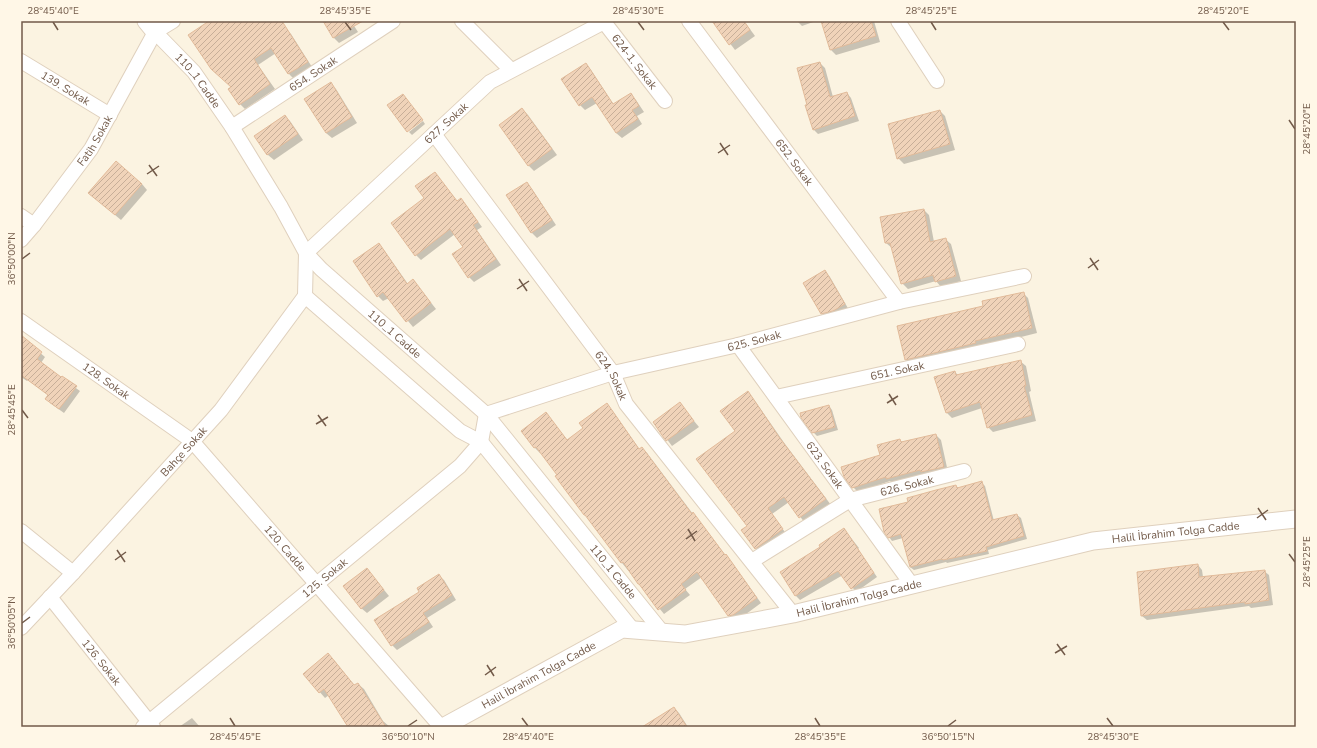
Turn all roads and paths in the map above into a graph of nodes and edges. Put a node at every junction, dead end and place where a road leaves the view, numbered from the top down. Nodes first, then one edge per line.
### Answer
1 (173, 21) edge
2 (393, 21) edge
3 (462, 21) edge
4 (689, 21) edge
5 (898, 21) edge
6 (605, 22) edge
7 (150, 27) edge
8 (21, 61) edge
9 (511, 70) junction
10 (937, 81) dead end
11 (665, 101) dead end
12 (110, 115) junction
13 (232, 127) junction
14 (434, 134) junction
15 (21, 216) edge
16 (34, 225) junction
17 (21, 240) edge
18 (306, 253) junction
19 (1024, 276) dead end
20 (305, 296) junction
21 (899, 302) junction
22 (21, 321) edge
23 (1018, 344) dead end
24 (738, 345) junction
25 (613, 373) junction
26 (776, 397) junction
27 (486, 414) junction
28 (192, 441) junction
29 (481, 442) junction
30 (964, 471) dead end
31 (850, 500) junction
32 (1296, 519) edge
33 (21, 531) edge
34 (752, 561) junction
35 (73, 572) junction
36 (316, 584) junction
37 (912, 585) junction
38 (50, 597) junction
39 (794, 614) junction
40 (21, 628) edge
41 (633, 630) junction
42 (663, 633) junction
43 (148, 726) edge
44 (442, 727) edge

1 - 7 street
2 - 13 street, 654. Sokak
3 - 9 street
4 - 21 street, 652. Sokak
5 - 10 street
6 - 9 street, 627. Sokak
6 - 11 street, 624-1. Sokak
7 - 12 street, Fatih Sokak
7 - 13 street, 110_1 Cadde
8 - 12 street, 139. Sokak
9 - 14 street, 627. Sokak
12 - 16 street, Fatih Sokak
13 - 18 street, 110_1 Cadde
14 - 18 street, 627. Sokak
14 - 25 street, 624. Sokak
15 - 16 street
16 - 17 street, Fatih Sokak
18 - 20 street
18 - 27 street, 110_1 Cadde
19 - 21 street, 625. Sokak
20 - 28 street, Bahçe Sokak
20 - 29 street, 110_1 Cadde
21 - 24 street, 625. Sokak
22 - 28 street, 128. Sokak
23 - 26 street, 651. Sokak
24 - 25 street, 625. Sokak
24 - 26 street, 623. Sokak
25 - 27 street, 625. Sokak
25 - 34 street, 624. Sokak
26 - 31 street, 623. Sokak
27 - 29 street
27 - 42 street, 110_1 Cadde
28 - 35 street, Bahçe Sokak
28 - 36 street, 120. Cadde
29 - 36 street, 125. Sokak
29 - 41 street, 110_1 Cadde
30 - 31 street, 626. Sokak
31 - 34 street, 626. Sokak
31 - 37 street, 623. Sokak
32 - 37 street, Halil İbrahim Tolga Cadde
33 - 35 street
34 - 39 street, 624. Sokak
35 - 38 street, Bahçe Sokak
36 - 43 street, 125. Sokak
36 - 44 street, 120. Cadde
37 - 39 street, Halil İbrahim Tolga Cadde
38 - 40 street, Bahçe Sokak
38 - 43 street, 126. Sokak
39 - 42 street, Halil İbrahim Tolga Cadde
41 - 42 street, Halil İbrahim Tolga Cadde
41 - 44 street, Halil İbrahim Tolga Cadde

